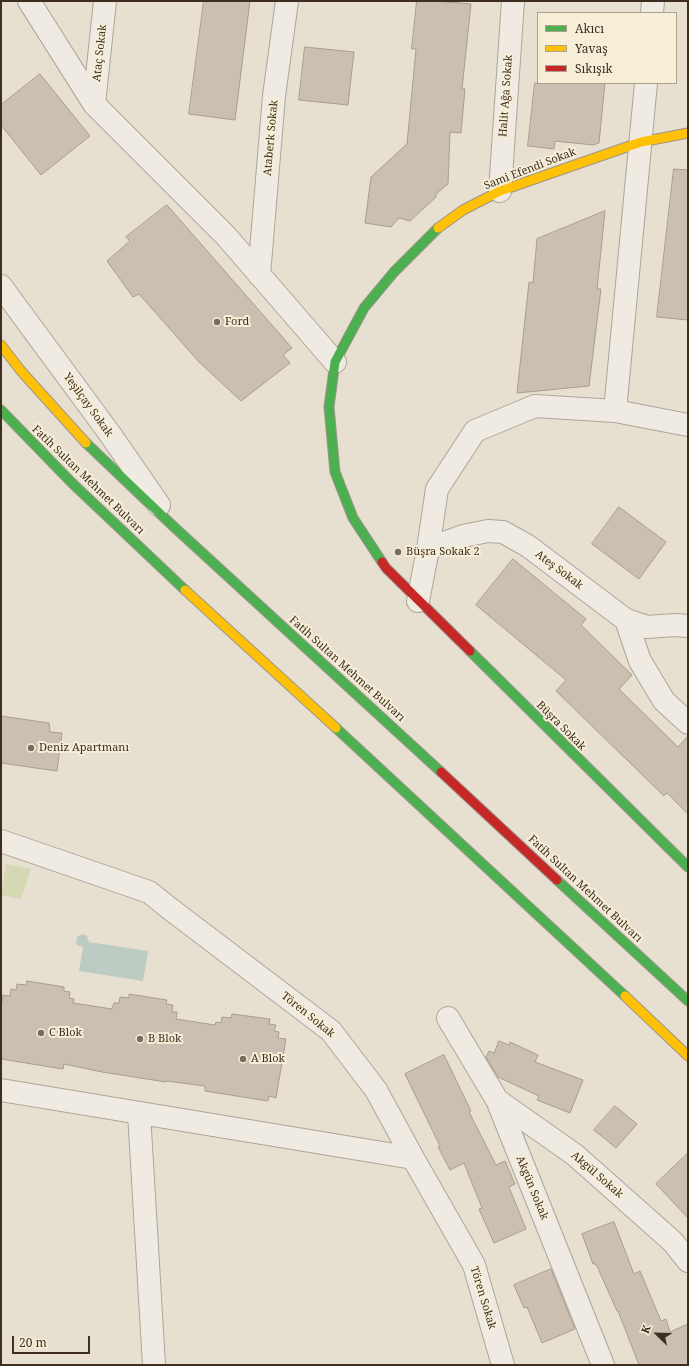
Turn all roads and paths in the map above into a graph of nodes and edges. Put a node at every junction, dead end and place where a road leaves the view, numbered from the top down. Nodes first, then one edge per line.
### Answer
1 (29, 1) edge
2 (106, 1) edge
3 (287, 1) edge
4 (513, 1) edge
5 (653, 1) edge
6 (652, 12) edge
7 (646, 84) edge
8 (94, 104) junction
9 (688, 133) edge
10 (640, 142) junction
11 (500, 191) junction
12 (259, 275) junction
13 (1, 286) edge
14 (1, 345) edge
15 (335, 362) junction
16 (1, 410) edge
17 (615, 410) junction
18 (688, 425) edge
19 (173, 526) junction
20 (428, 550) junction
21 (418, 601) junction
22 (626, 620) junction
23 (688, 626) edge
24 (688, 722) edge
25 (1, 841) edge
26 (688, 867) edge
27 (688, 1002) edge
28 (448, 1018) dead end
29 (688, 1056) edge
30 (1, 1090) edge
31 (497, 1100) junction
32 (139, 1113) junction
33 (413, 1158) junction
34 (688, 1261) edge
35 (154, 1365) edge
36 (502, 1365) edge
37 (603, 1365) edge

1 - 8 street
2 - 8 street, Ataç Sokak
3 - 12 street, Ataberk Sokak
4 - 11 street, Halit Ağa Sokak
5 - 6 street
7 - 10 street
8 - 12 street
9 - 10 main road, Sami Efendi Sokak
10 - 11 main road, Sami Efendi Sokak
10 - 17 street
11 - 15 main road, Sami Efendi Sokak
12 - 15 street
13 - 19 street, Yeşilçay Sokak
14 - 19 main road, Fatih Sultan Mehmet Bulvarı
15 - 21 main road, Sami Efendi Sokak
16 - 29 main road, Fatih Sultan Mehmet Bulvarı
17 - 18 street
17 - 20 street
19 - 27 main road, Fatih Sultan Mehmet Bulvarı
20 - 21 street
20 - 22 street, Ateş Sokak
21 - 26 main road, Büşra Sokak
22 - 23 street, Ateş Sokak
22 - 24 street
25 - 33 street, Tören Sokak
28 - 31 street, Akgün Sokak
30 - 32 street
31 - 34 street, Akgül Sokak
31 - 37 street, Akgün Sokak
32 - 33 street
32 - 35 street
33 - 36 street, Tören Sokak

